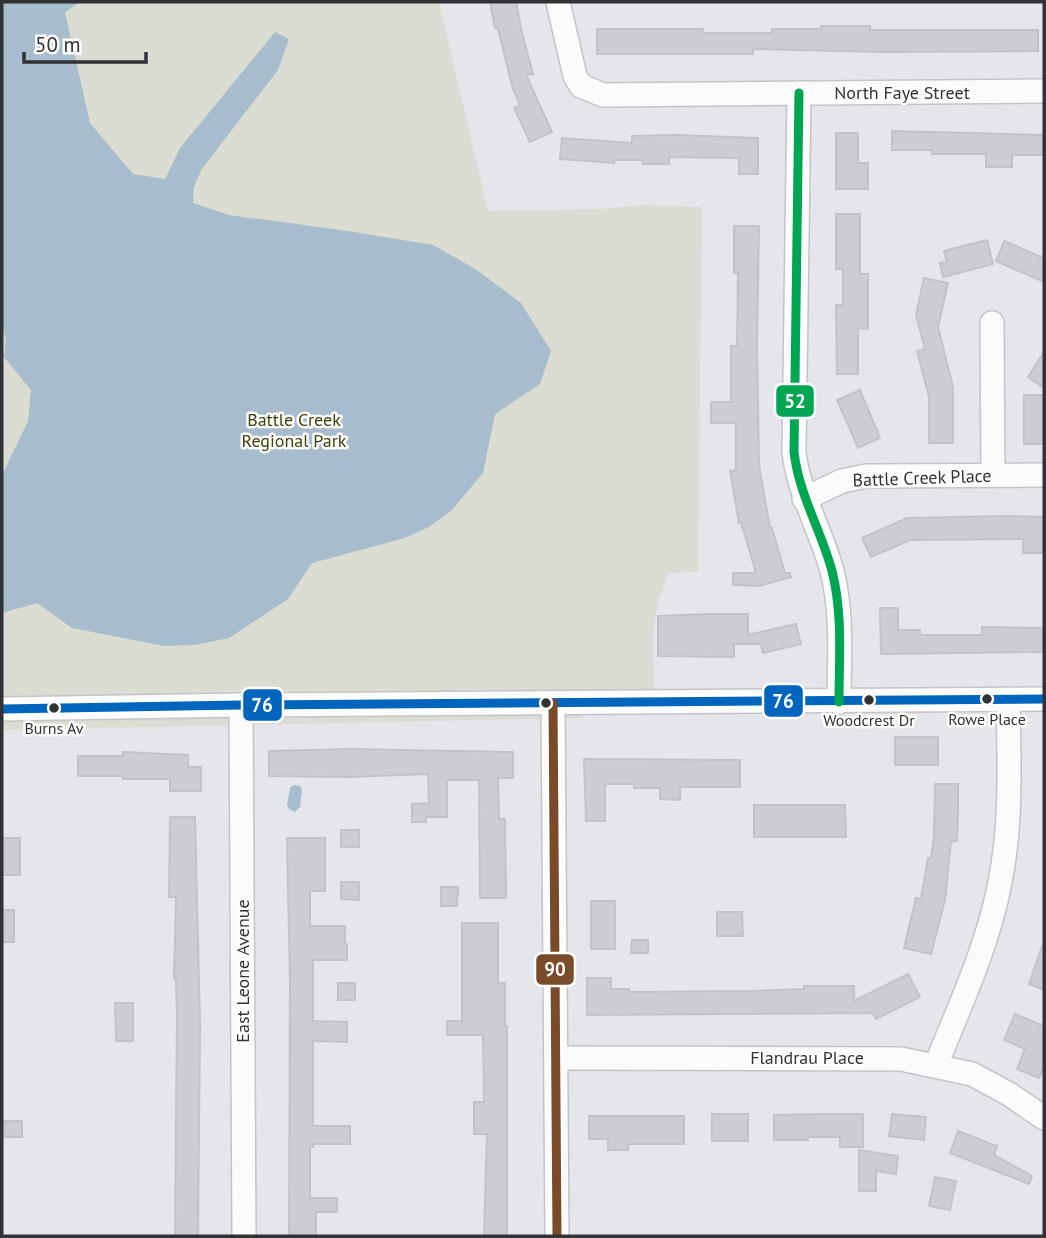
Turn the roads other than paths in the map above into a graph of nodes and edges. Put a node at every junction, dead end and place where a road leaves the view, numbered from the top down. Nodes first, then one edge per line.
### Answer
1 (558, 2) edge
2 (1044, 92) edge
3 (799, 93) junction
4 (992, 323) dead end
5 (993, 475) junction
6 (1044, 475) edge
7 (804, 499) junction
8 (1008, 699) junction
9 (1044, 699) edge
10 (839, 702) junction
11 (553, 703) junction
12 (241, 705) junction
13 (2, 709) edge
14 (556, 1058) junction
15 (936, 1065) junction
16 (1044, 1118) edge
17 (244, 1236) edge
18 (557, 1236) edge

1 - 3 street, North Faye Street
2 - 3 street, North Faye Street
3 - 7 street
4 - 5 street
5 - 6 street, Battle Creek Place
5 - 7 street, Battle Creek Place
7 - 10 street
8 - 9 street
8 - 10 street
8 - 15 street
10 - 11 street
11 - 12 street
11 - 14 street
12 - 13 street
12 - 17 street, East Leone Avenue
14 - 15 street, Flandrau Place
14 - 18 street
15 - 16 street, Flandrau Place

